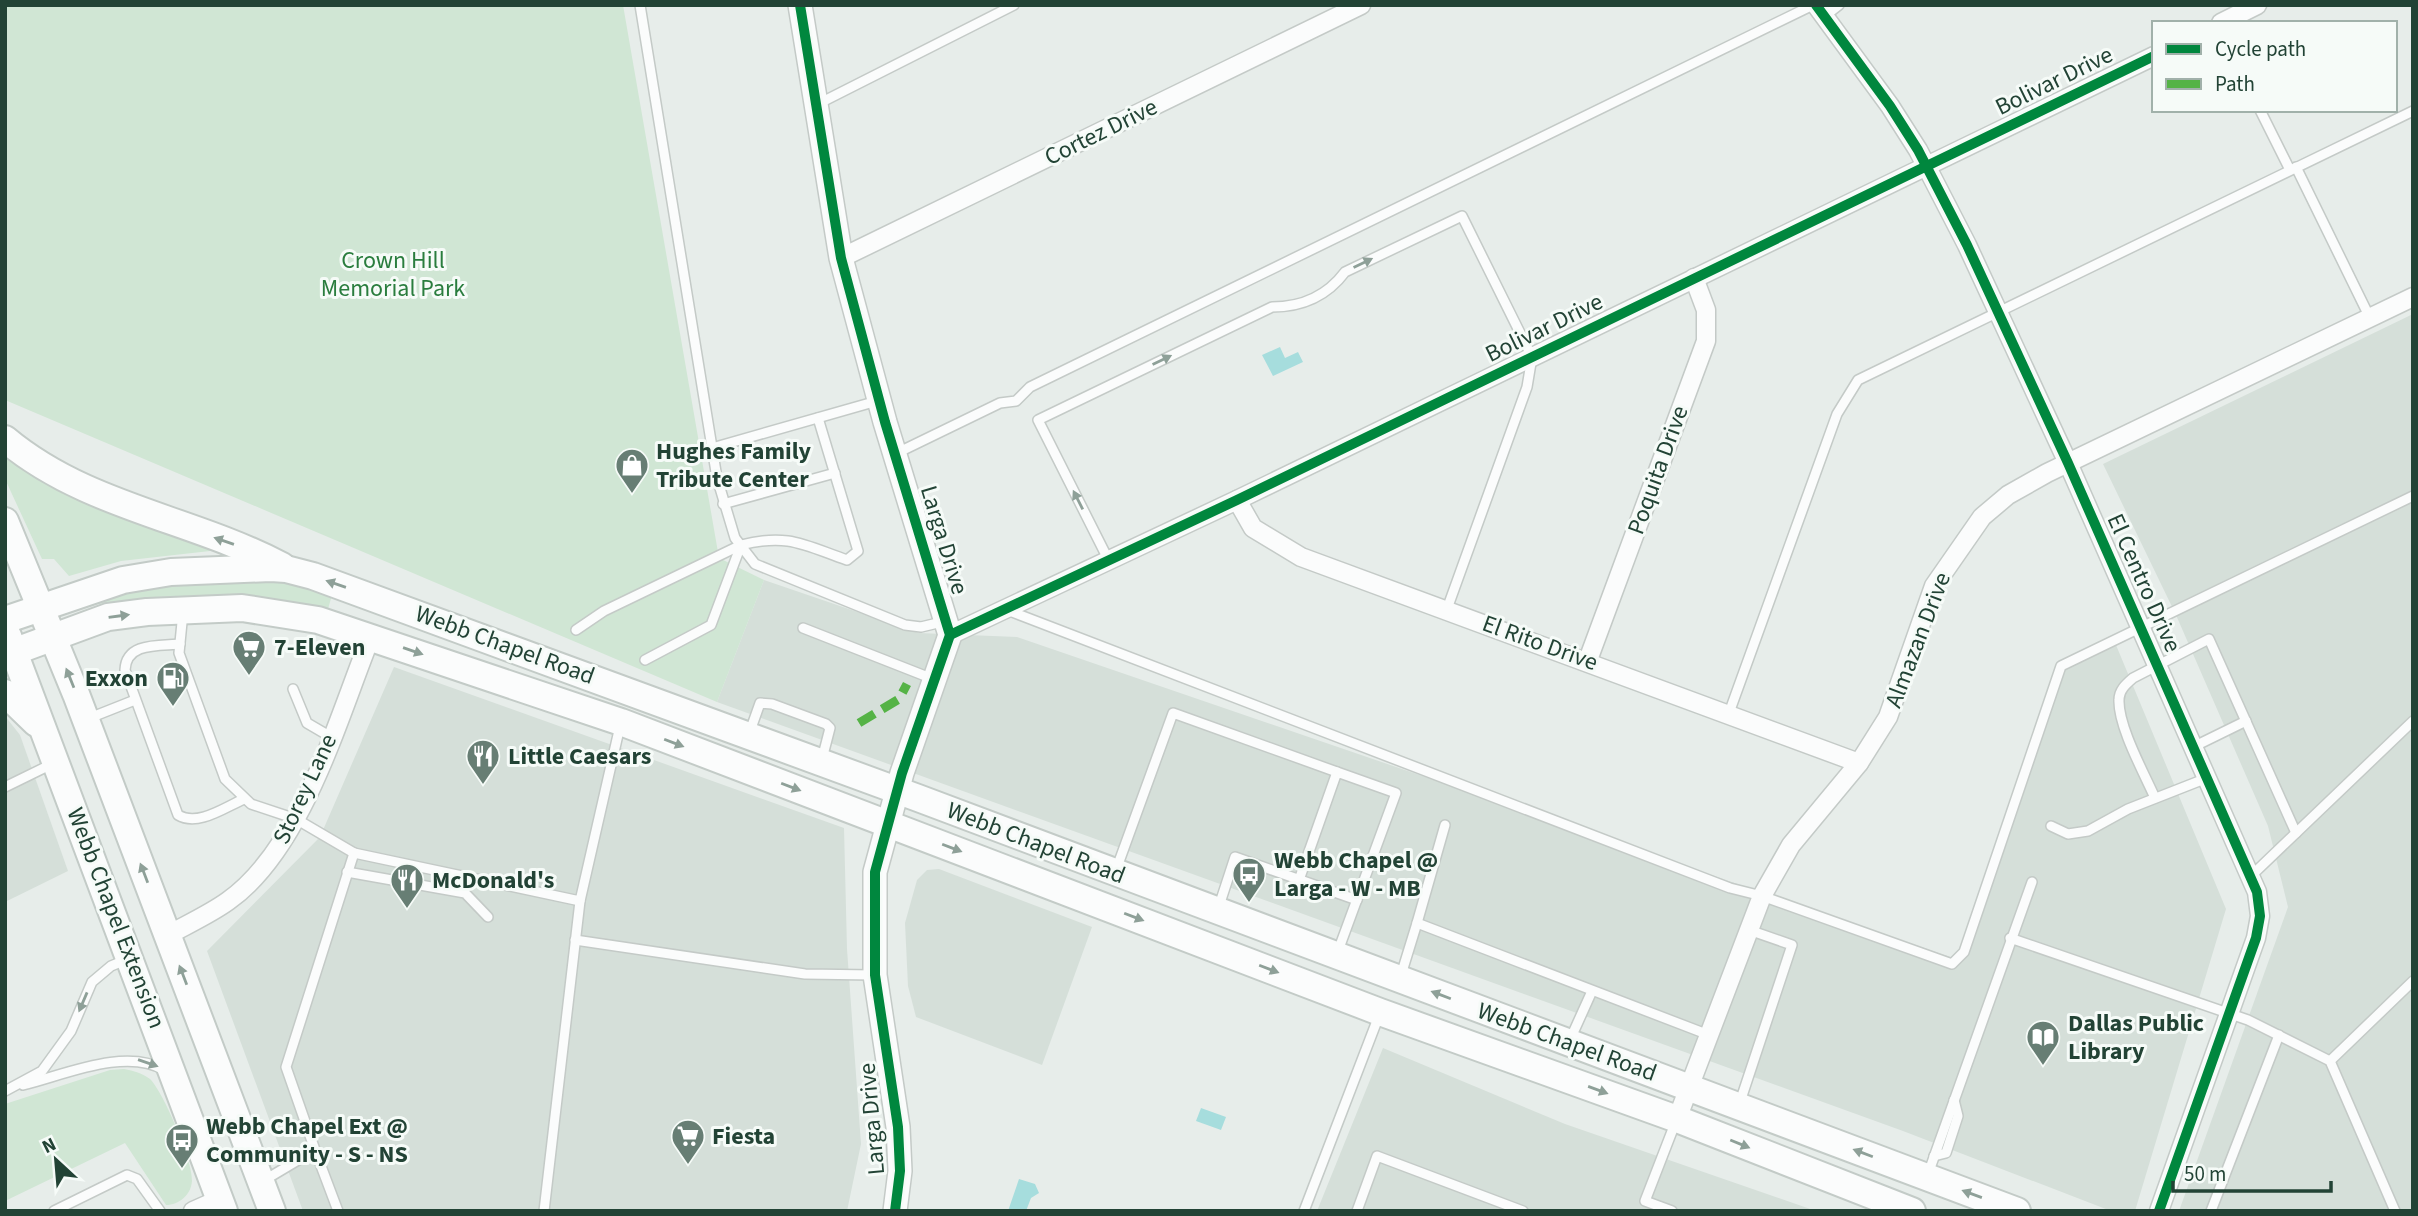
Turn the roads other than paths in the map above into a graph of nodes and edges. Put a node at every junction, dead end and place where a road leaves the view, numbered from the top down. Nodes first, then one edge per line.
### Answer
1 (640, 5) edge
2 (800, 5) edge
3 (1014, 5) edge
4 (1361, 5) edge
5 (2257, 5) edge
6 (1823, 8) edge
7 (2225, 21) edge
8 (2152, 57) edge
9 (816, 105) junction
10 (2413, 111) edge
11 (2261, 112) edge
12 (1927, 166) junction
13 (2293, 168) junction
14 (841, 258) junction
15 (1694, 278) junction
16 (2412, 298) edge
17 (2000, 314) junction
18 (2370, 318) junction
19 (1532, 357) junction
20 (879, 400) junction
21 (818, 418) junction
22 (5, 439) edge
23 (712, 448) junction
24 (895, 453) junction
25 (2068, 463) junction
26 (835, 473) junction
27 (2413, 496) edge
28 (1237, 500) junction
29 (723, 504) junction
30 (5, 521) edge
31 (741, 545) junction
32 (1109, 561) junction
33 (286, 569) junction
34 (385, 601) junction
35 (41, 606) junction
36 (183, 609) junction
37 (1447, 609) junction
38 (1006, 610) junction
39 (5, 620) edge
40 (949, 627) junction
41 (803, 628) dead end
42 (2141, 628) junction
43 (576, 630) dead end
44 (53, 636) junction
45 (371, 636) junction
46 (8, 644) edge
47 (180, 644) junction
48 (645, 660) dead end
49 (1588, 660) junction
50 (2158, 665) junction
51 (934, 680) junction
52 (293, 689) dead end
53 (631, 692) junction
54 (5, 693) edge
55 (135, 700) junction
56 (1729, 713) junction
57 (86, 719) junction
58 (2246, 721) junction
59 (2413, 721) edge
60 (621, 723) junction
61 (748, 735) junction
62 (331, 737) junction
63 (2193, 747) junction
64 (53, 755) junction
65 (821, 762) junction
66 (1859, 763) junction
67 (1338, 772) junction
68 (2207, 778) junction
69 (5, 787) edge
70 (897, 791) junction
71 (2155, 798) junction
72 (244, 799) junction
73 (296, 819) junction
74 (888, 824) junction
75 (1445, 825) dead end
76 (2051, 826) dead end
77 (2295, 833) junction
78 (354, 853) junction
79 (348, 872) junction
80 (1115, 873) junction
81 (2251, 876) junction
82 (1299, 880) junction
83 (2032, 882) dead end
84 (1762, 896) junction
85 (1357, 900) junction
86 (580, 901) junction
87 (1217, 911) junction
88 (488, 917) dead end
89 (1417, 923) junction
90 (1749, 930) junction
91 (168, 935) junction
92 (2010, 937) junction
93 (575, 940) junction
94 (1206, 945) junction
95 (1336, 956) junction
96 (131, 958) junction
97 (875, 975) junction
98 (1400, 980) junction
99 (2413, 981) edge
100 (1592, 991) junction
101 (1380, 1012) junction
102 (2228, 1015) junction
103 (1709, 1035) junction
104 (2279, 1035) junction
105 (1569, 1043) junction
106 (2330, 1061) junction
107 (180, 1084) junction
108 (1689, 1088) junction
109 (8, 1089) edge
110 (1738, 1106) junction
111 (1677, 1119) junction
112 (315, 1150) junction
113 (1930, 1166) junction
114 (262, 1182) junction
115 (222, 1205) edge
116 (1644, 1206) edge
117 (1900, 1209) edge
118 (54, 1211) edge
119 (160, 1211) edge
120 (193, 1211) edge
121 (272, 1211) edge
122 (338, 1211) edge
123 (544, 1211) edge
124 (895, 1211) edge
125 (1304, 1211) edge
126 (1357, 1211) edge
127 (1523, 1211) edge
128 (1672, 1211) edge
129 (2017, 1211) edge
130 (2158, 1211) edge
131 (2211, 1211) edge
132 (2395, 1211) edge

1 - 23 lane
2 - 9 street, Larga Drive
3 - 9 lane
4 - 14 street, Cortez Drive
5 - 7 street
6 - 12 street, El Centro Drive
6 - 24 lane
8 - 12 street, Bolivar Drive
9 - 14 street, Larga Drive
10 - 13 lane
11 - 13 lane
12 - 15 street, Bolivar Drive
12 - 17 street, El Centro Drive
13 - 17 lane
13 - 18 lane
14 - 20 street, Larga Drive
15 - 19 street, Bolivar Drive
15 - 49 street, Poquita Drive
16 - 18 street, Almazan Drive
17 - 25 street, El Centro Drive
17 - 56 lane
18 - 25 street, Almazan Drive
19 - 28 street, Bolivar Drive
32 -> 19 lane
19 - 37 lane
20 - 21 lane
20 - 24 street, Larga Drive
21 - 23 lane
21 - 26 lane
33 -> 22 main road
23 - 29 lane
24 - 40 street, Larga Drive
25 - 42 street, El Centro Drive
25 - 66 street, Almazan Drive
26 - 29 lane
26 - 31 lane
27 - 42 lane
28 - 32 street, Bolivar Drive
28 - 37 street, El Rito Drive
29 - 31 lane
30 - 35 main road
31 - 40 lane
31 - 43 lane
31 - 48 lane
32 - 38 street, Bolivar Drive
34 -> 33 main road, Webb Chapel Road
33 - 35 main road, Webb Chapel Road
34 - 45 main road
34 - 53 main road, Webb Chapel Road
35 - 39 main road, Webb Chapel Road
35 - 44 main road
44 -> 36 main road, Webb Chapel Road
36 - 45 main road, Webb Chapel Road
36 - 47 lane
37 - 49 street, El Rito Drive
38 - 40 street, Bolivar Drive
38 - 84 lane
40 - 51 street, Larga Drive
41 - 51 lane
42 - 50 street, El Centro Drive
42 - 84 lane
44 - 46 main road, Webb Chapel Road
57 -> 44 main road, Webb Chapel Extension
45 -> 60 main road, Webb Chapel Road
45 - 62 street, Storey Lane
46 - 64 main road, Webb Chapel Extension
47 - 55 lane
47 - 72 lane
49 - 56 street, El Rito Drive
50 - 58 lane
50 - 63 street, El Centro Drive
50 - 71 lane
51 - 70 street, Larga Drive
52 - 62 lane
53 - 60 main road
53 - 61 main road, Webb Chapel Road
54 - 64 main road
55 - 57 lane
55 - 72 lane
56 - 66 street, El Rito Drive
91 -> 57 main road, Webb Chapel Extension
58 - 63 lane
58 - 77 lane
59 - 77 lane
60 -> 74 main road, Webb Chapel Road
60 - 86 lane
61 - 65 main road, Webb Chapel Road
61 - 65 lane
62 - 73 street, Storey Lane
63 - 68 street, El Centro Drive
64 - 69 lane
64 - 96 main road, Webb Chapel Extension
65 - 70 main road, Webb Chapel Road
66 - 84 street, Almazan Drive
67 - 80 lane
67 - 82 lane
67 - 85 lane
68 - 71 lane
68 - 81 street, El Centro Drive
70 - 74 street, Larga Drive
70 - 80 main road, Webb Chapel Road
71 - 76 lane
72 - 73 lane
73 - 78 lane
73 - 91 street, Storey Lane
74 -> 94 main road, Webb Chapel Road
74 - 97 street, Larga Drive
75 - 89 lane
77 - 81 lane
78 - 79 lane
78 - 86 lane
79 - 88 lane
79 - 112 lane
80 - 87 main road, Webb Chapel Road
81 - 102 street, El Centro Drive
82 - 85 lane
82 - 87 lane
83 - 92 lane
84 - 90 street, Almazan Drive
85 - 95 lane
86 - 93 lane
87 - 94 main road
87 - 95 main road, Webb Chapel Road
89 - 98 lane
89 - 100 lane
90 - 103 street, Almazan Drive
90 - 110 lane
91 - 96 main road
114 -> 91 main road, Webb Chapel Extension
92 - 102 lane
92 - 113 lane
93 - 97 lane
93 - 123 lane
94 -> 101 main road, Webb Chapel Road
95 - 98 main road, Webb Chapel Road
96 - 107 main road, Webb Chapel Extension
96 -> 109 lane
97 - 124 street, Larga Drive
105 -> 98 main road, Webb Chapel Road
99 - 106 lane
100 - 103 lane
100 - 105 lane
101 -> 111 main road, Webb Chapel Road
101 - 125 lane
102 - 104 lane
102 - 130 street, El Centro Drive
103 - 108 street, Almazan Drive
104 - 106 lane
104 - 131 lane
105 - 108 main road, Webb Chapel Road
106 - 132 lane
109 -> 107 lane
107 - 115 main road, Webb Chapel Extension
108 - 110 main road, Webb Chapel Road
108 - 111 street, Almazan Drive
113 -> 110 main road, Webb Chapel Road
111 - 116 lane
111 -> 117 main road, Webb Chapel Road
112 - 114 lane
112 - 122 lane
129 -> 113 main road, Webb Chapel Road
114 - 115 main road
114 - 121 main road, Webb Chapel Extension
115 - 120 street
116 - 128 lane
118 - 119 lane
126 - 127 lane

